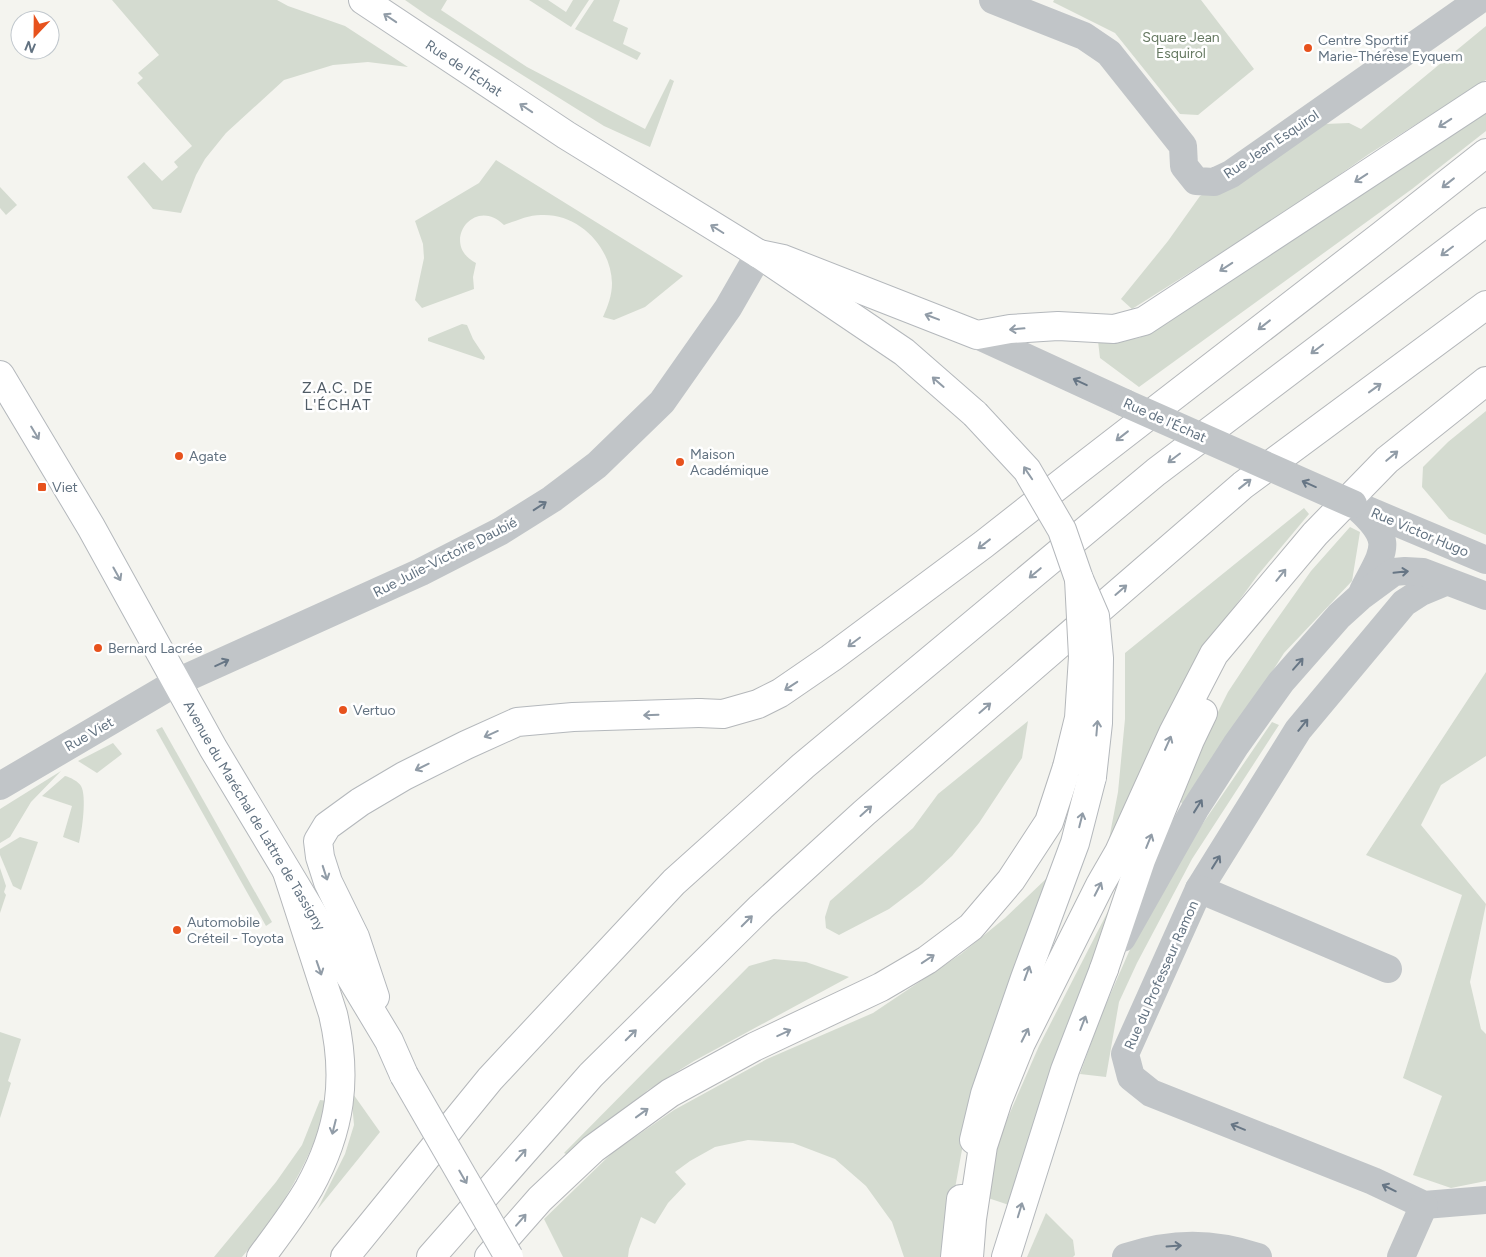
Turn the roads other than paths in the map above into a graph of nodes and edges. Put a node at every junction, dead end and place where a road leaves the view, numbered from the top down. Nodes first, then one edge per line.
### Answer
1 (363, 0) edge
2 (993, 0) edge
3 (1478, 0) edge
4 (1486, 96) edge
5 (1486, 153) edge
6 (1486, 222) edge
7 (759, 254) junction
8 (1486, 305) edge
9 (978, 335) junction
10 (0, 375) edge
11 (1486, 381) edge
12 (1354, 504) junction
13 (1486, 560) edge
14 (1445, 582) junction
15 (1486, 596) edge
16 (1360, 597) junction
17 (1250, 612) junction
18 (177, 682) junction
19 (1079, 772) junction
20 (0, 786) edge
21 (287, 872) junction
22 (1199, 889) junction
23 (1388, 969) dead end
24 (1104, 970) junction
25 (389, 1041) junction
26 (1486, 1200) edge
27 (1424, 1205) junction
28 (261, 1257) edge
29 (344, 1257) edge
30 (431, 1257) edge
31 (489, 1257) edge
32 (509, 1257) edge
33 (955, 1257) edge
34 (969, 1257) edge
35 (1006, 1257) edge
36 (1126, 1257) edge
37 (1258, 1257) edge
38 (1401, 1257) edge

7 -> 1 main road, Rue de l'Échat
2 - 3 street, Rue Jean Esquirol
4 -> 9 main road
5 -> 25 main road
6 -> 29 main road
9 -> 7 main road
18 -> 7 street, Rue Julie-Victoire Daubié
19 -> 7 main road, Rue de l'Échat, bridge
30 -> 8 main road
12 -> 9 street, Rue de l'Échat, bridge
10 -> 18 main road, Avenue du Maréchal de Lattre de Tassigny
17 -> 11 main road
12 - 13 street, Rue Victor Hugo
12 - 16 street
14 - 15 street
16 -> 14 street
22 -> 14 street, Rue du Professeur Ramon
24 -> 16 street
24 -> 17 main road
34 -> 17 main road
18 - 20 street, Rue Viet
18 - 21 main road, Avenue du Maréchal de Lattre de Tassigny
31 -> 19 main road
33 -> 19 main road
21 - 25 main road, Avenue du Maréchal de Lattre de Tassigny
21 -> 28 main road
22 - 23 street
27 -> 22 street, Rue du Professeur Ramon
35 -> 24 main road
25 -> 32 main road, Avenue du Maréchal de Lattre de Tassigny, bridge
26 - 27 street, Rue du Professeur Ramon
27 - 38 street
36 -> 37 street

